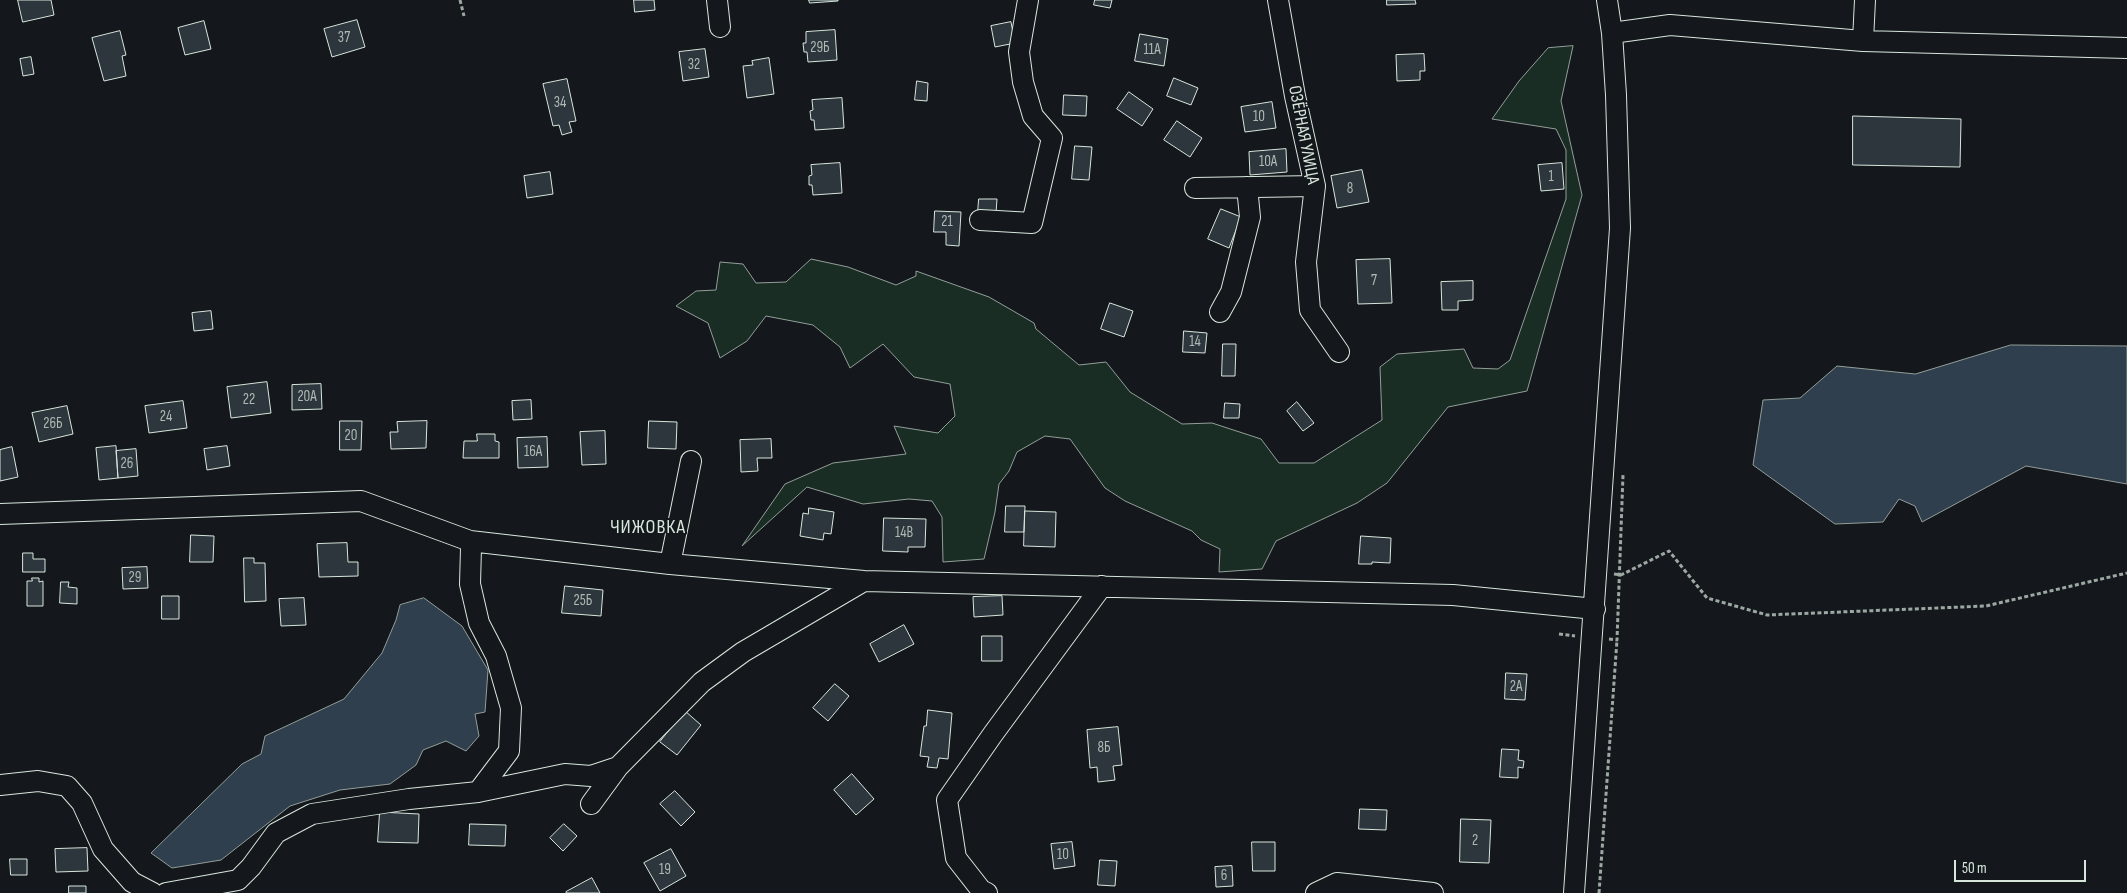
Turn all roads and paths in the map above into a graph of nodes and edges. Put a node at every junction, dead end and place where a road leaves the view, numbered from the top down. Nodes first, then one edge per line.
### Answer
1 (460, 0) edge
2 (717, 0) edge
3 (1028, 0) edge
4 (1278, 0) edge
5 (1607, 0) edge
6 (1865, 0) edge
7 (464, 16) dead end
8 (720, 27) dead end
9 (1612, 33) junction
10 (1863, 41) junction
11 (2127, 48) edge
12 (1315, 186) junction
13 (1247, 187) junction
14 (1195, 188) dead end
15 (980, 220) dead end
16 (1220, 312) dead end
17 (1339, 352) dead end
18 (691, 461) dead end
19 (0, 514) edge
20 (470, 541) junction
21 (670, 564) junction
22 (1596, 573) junction
23 (2127, 573) edge
24 (864, 581) junction
25 (1102, 586) junction
26 (1595, 609) junction
27 (1618, 640) dead end
28 (618, 766) junction
29 (0, 785) edge
30 (478, 792) junction
31 (591, 804) dead end
32 (153, 893) edge
33 (166, 893) edge
34 (987, 893) edge
35 (1316, 893) edge
36 (1433, 893) edge
37 (1574, 893) edge
38 (1599, 893) edge

1 - 7 path
2 - 8 street
3 - 15 street
4 - 12 street, ОЗЁРНАЯ УЛИЦА
5 - 9 street
6 - 10 street
9 - 10 street
9 - 22 street
10 - 11 street
12 - 13 street
12 - 17 street, ОЗЁРНАЯ УЛИЦА
13 - 14 street
13 - 16 street
18 - 21 street
19 - 20 street
20 - 21 street
20 - 30 street
21 - 24 street
22 - 23 path
22 - 26 street
24 - 25 street
24 - 28 street
25 - 26 street
25 - 34 street
26 - 37 street
27 - 38 path
28 - 30 street
28 - 31 street
29 - 32 street
30 - 33 street
35 - 36 street

